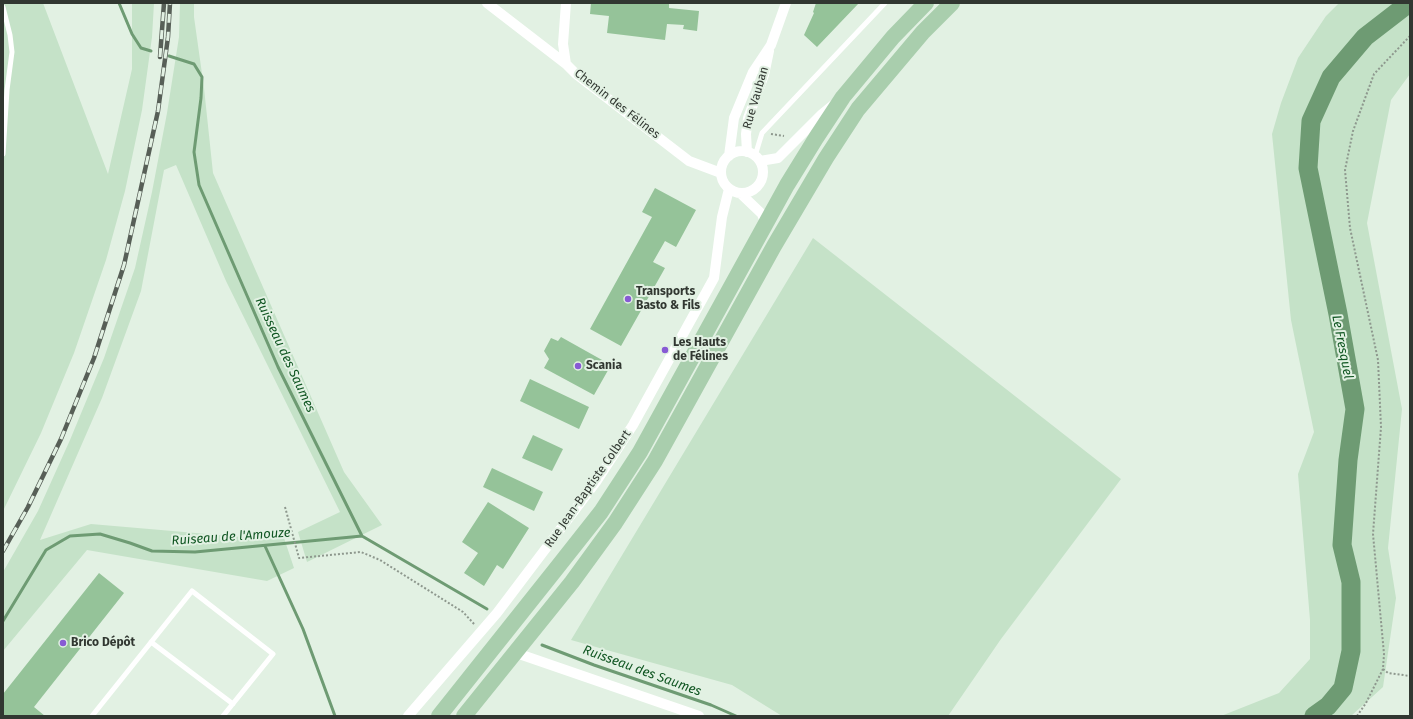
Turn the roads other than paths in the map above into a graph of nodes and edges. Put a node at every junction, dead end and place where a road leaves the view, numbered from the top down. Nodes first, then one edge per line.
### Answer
1 (486, 3) edge
2 (566, 3) edge
3 (786, 3) edge
4 (885, 3) edge
5 (926, 3) edge
6 (952, 3) edge
7 (3, 8) edge
8 (771, 45) junction
9 (566, 64) junction
10 (843, 97) junction
11 (3, 154) edge
12 (729, 156) junction
13 (754, 156) junction
14 (721, 173) junction
15 (729, 189) junction
16 (741, 194) junction
17 (766, 224) junction
18 (151, 642) junction
19 (516, 651) junction
20 (233, 704) junction
21 (92, 716) edge
22 (223, 716) edge
23 (408, 716) edge
24 (439, 716) edge
25 (464, 716) edge
26 (699, 716) edge

1 - 9 street
2 - 9 street, Chemin des Félines
3 - 8 street, Rue Vauban
4 - 13 lane
5 - 10 main road
6 - 19 main road
7 - 11 lane
8 - 12 street, Rue Vauban
8 - 13 street, Rue Vauban
9 - 14 street, Chemin des Félines
10 - 13 street
10 - 17 main road
12 - 13 street
12 - 14 street
13 - 16 street
14 - 15 street
15 - 16 street
15 - 23 street, Rue Jean-Baptiste Colbert
16 - 17 street
17 - 24 main road
18 - 20 lane
18 - 20 lane
18 - 21 lane
19 - 25 main road
19 - 26 street
20 - 22 lane

